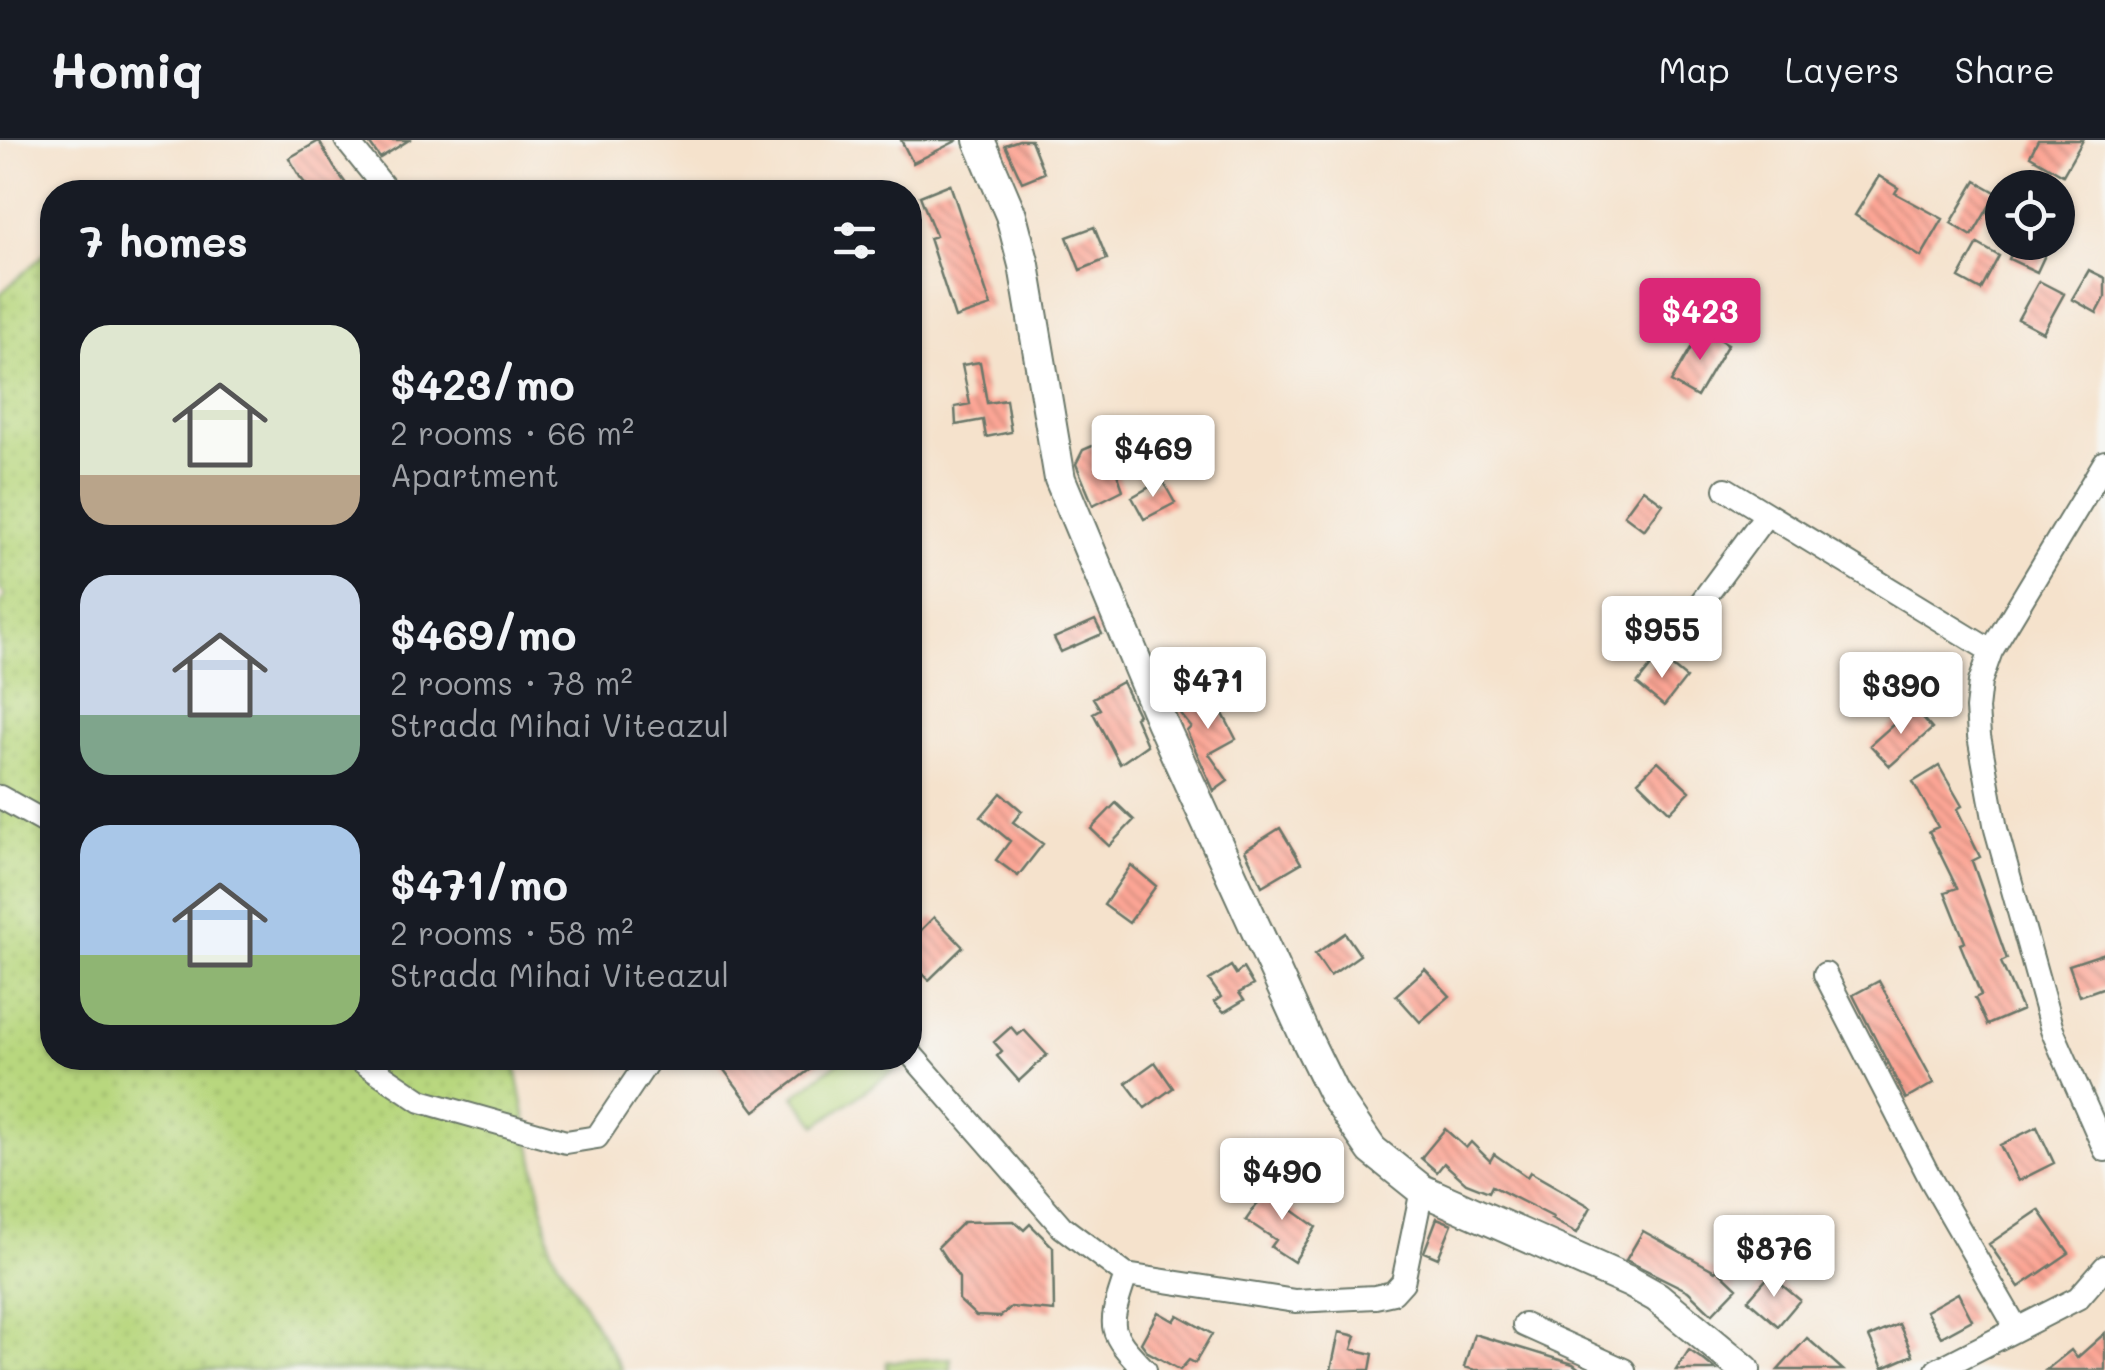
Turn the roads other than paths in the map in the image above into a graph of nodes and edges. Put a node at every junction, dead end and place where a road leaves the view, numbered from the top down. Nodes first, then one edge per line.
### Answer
1 (346, 140) edge
2 (979, 140) edge
3 (378, 180) edge
4 (2105, 462) edge
5 (1726, 489) dead end
6 (1766, 515) junction
7 (1677, 636) dead end
8 (1991, 652) junction
9 (0, 797) edge
10 (40, 819) edge
11 (1825, 974) dead end
12 (922, 1068) edge
13 (375, 1070) edge
14 (642, 1070) edge
15 (2105, 1150) edge
16 (1422, 1190) junction
17 (2105, 1267) edge
18 (1126, 1274) junction
19 (1524, 1326) dead end
20 (2017, 1330) junction
21 (1144, 1370) edge
22 (1624, 1370) edge
23 (1745, 1370) edge
24 (1936, 1370) edge

1 - 3 street
2 - 16 main road
4 - 8 street
5 - 6 street
6 - 7 street
6 - 8 street
8 - 15 street
9 - 10 street
11 - 20 street
12 - 18 street
13 - 14 street
16 - 18 street
16 - 23 main road
17 - 20 street
18 - 21 street
19 - 22 street
20 - 24 street

